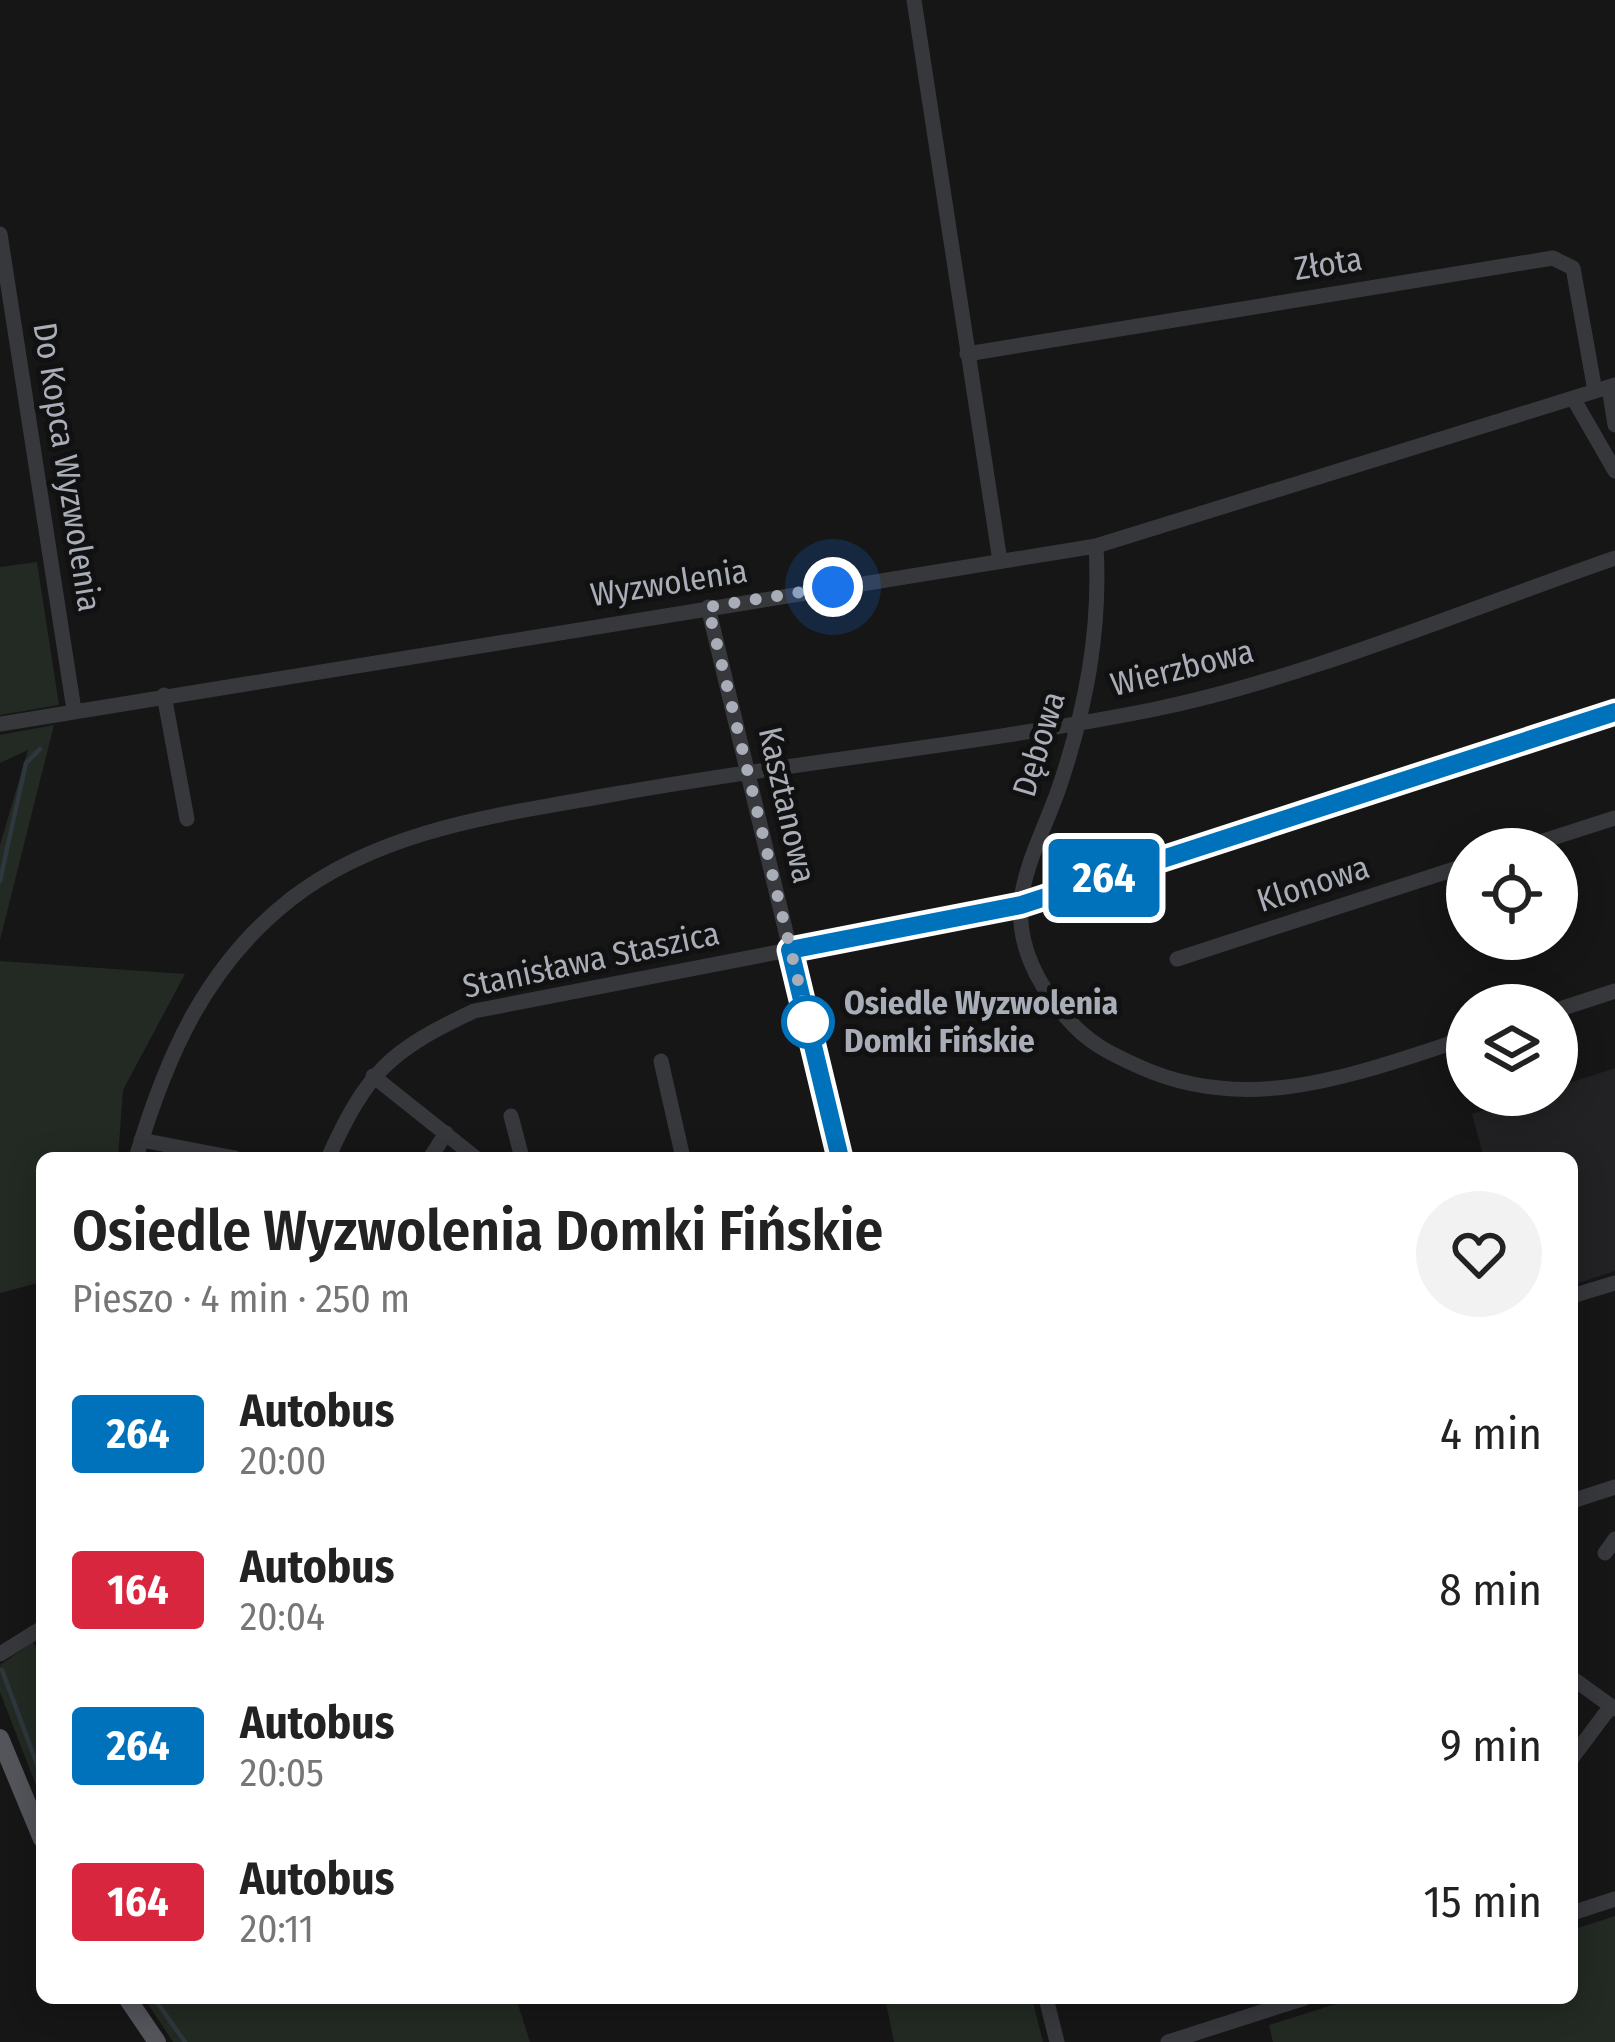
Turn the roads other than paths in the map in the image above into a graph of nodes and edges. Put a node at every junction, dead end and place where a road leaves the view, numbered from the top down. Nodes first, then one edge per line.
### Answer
1 (914, 0) edge
2 (0, 234) edge
3 (967, 354) junction
4 (1606, 388) edge
5 (1573, 398) junction
6 (1615, 425) edge
7 (1615, 470) edge
8 (1096, 545) junction
9 (1615, 558) edge
10 (1000, 561) junction
11 (708, 607) junction
12 (164, 695) junction
13 (74, 710) junction
14 (1615, 712) edge
15 (0, 724) edge
16 (1078, 724) junction
17 (748, 770) junction
18 (1615, 818) edge
19 (187, 819) dead end
20 (1578, 830) edge
21 (1446, 872) edge
22 (1021, 905) junction
23 (790, 950) junction
24 (1178, 959) dead end
25 (1615, 991) edge
26 (1578, 1003) edge
27 (1446, 1045) edge
28 (661, 1061) dead end
29 (373, 1076) junction
30 (511, 1116) dead end
31 (446, 1133) junction
32 (141, 1140) junction
33 (138, 1152) edge
34 (204, 1152) edge
35 (331, 1152) edge
36 (434, 1152) edge
37 (469, 1152) edge
38 (520, 1152) edge
39 (681, 1152) edge
40 (839, 1152) edge
41 (1615, 1283) edge
42 (1578, 1294) edge
43 (1615, 1487) edge
44 (1578, 1499) edge
45 (36, 1632) edge
46 (0, 1654) edge
47 (1578, 1681) edge
48 (1611, 1700) edge
49 (0, 1738) edge
50 (1578, 1749) edge
51 (36, 1825) edge
52 (1615, 1899) edge
53 (1578, 1911) edge
54 (131, 2004) edge
55 (1048, 2004) edge
56 (1286, 2004) edge
57 (157, 2042) edge
58 (1057, 2042) edge
59 (1168, 2042) edge

1 - 3 street
2 - 13 street, Do Kopca Wyzwolenia
3 - 4 street, Złota
3 - 10 street
4 - 5 street, Wyzwolenia
4 - 6 street
5 - 7 street
5 - 8 street, Wyzwolenia
8 - 10 street, Wyzwolenia
8 - 16 street, Dębowa
9 - 16 street, Wierzbowa
10 - 11 street, Wyzwolenia
11 - 12 street, Wyzwolenia
11 - 17 street, Kasztanowa
12 - 13 street, Wyzwolenia
12 - 19 street
13 - 15 street, Wyzwolenia
14 - 22 street, Stanisława Staszica
16 - 17 street, Wierzbowa
16 - 22 street, Dębowa
17 - 23 street, Kasztanowa
17 - 32 street, Wierzbowa
18 - 20 street
21 - 24 street, Klonowa
22 - 23 street, Stanisława Staszica
22 - 27 street, Dębowa
23 - 29 street, Stanisława Staszica
23 - 40 street, Kasztanowa
25 - 26 street
28 - 39 street
29 - 31 street
29 - 35 street, Stanisława Staszica
30 - 38 street
31 - 36 street
31 - 37 street
32 - 33 street, Wierzbowa
32 - 34 street
41 - 42 street
43 - 44 street
45 - 46 street
47 - 48 street
48 - 50 street
49 - 51 main road
52 - 53 street
54 - 57 main road
55 - 58 street
56 - 59 street

